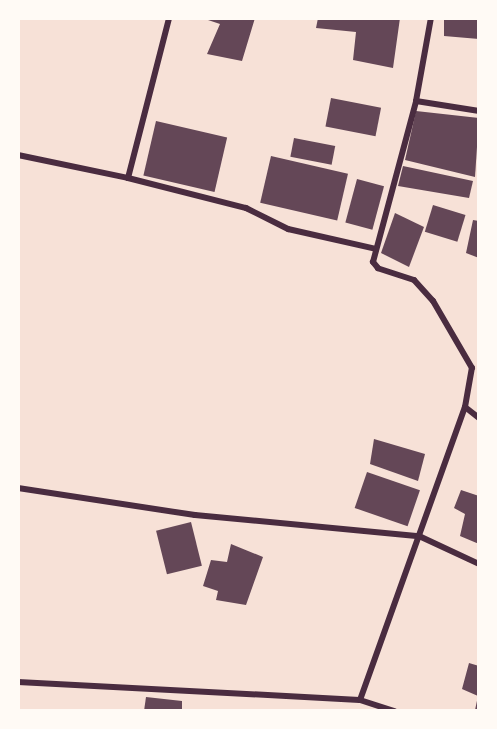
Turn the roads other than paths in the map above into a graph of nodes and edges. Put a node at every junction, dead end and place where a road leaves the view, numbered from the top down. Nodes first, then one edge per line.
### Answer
1 (169, 18) edge
2 (431, 18) edge
3 (416, 101) junction
4 (479, 111) edge
5 (18, 155) edge
6 (128, 178) junction
7 (376, 249) junction
8 (465, 407) junction
9 (479, 418) edge
10 (18, 488) edge
11 (419, 536) junction
12 (479, 564) edge
13 (18, 682) edge
14 (360, 700) junction
15 (394, 711) edge

1 - 6 street
2 - 3 street
3 - 4 street
3 - 7 street
5 - 6 street
6 - 7 street
7 - 8 street
8 - 9 street
8 - 11 street
10 - 11 street
11 - 12 street
11 - 14 street
13 - 14 street
14 - 15 street

